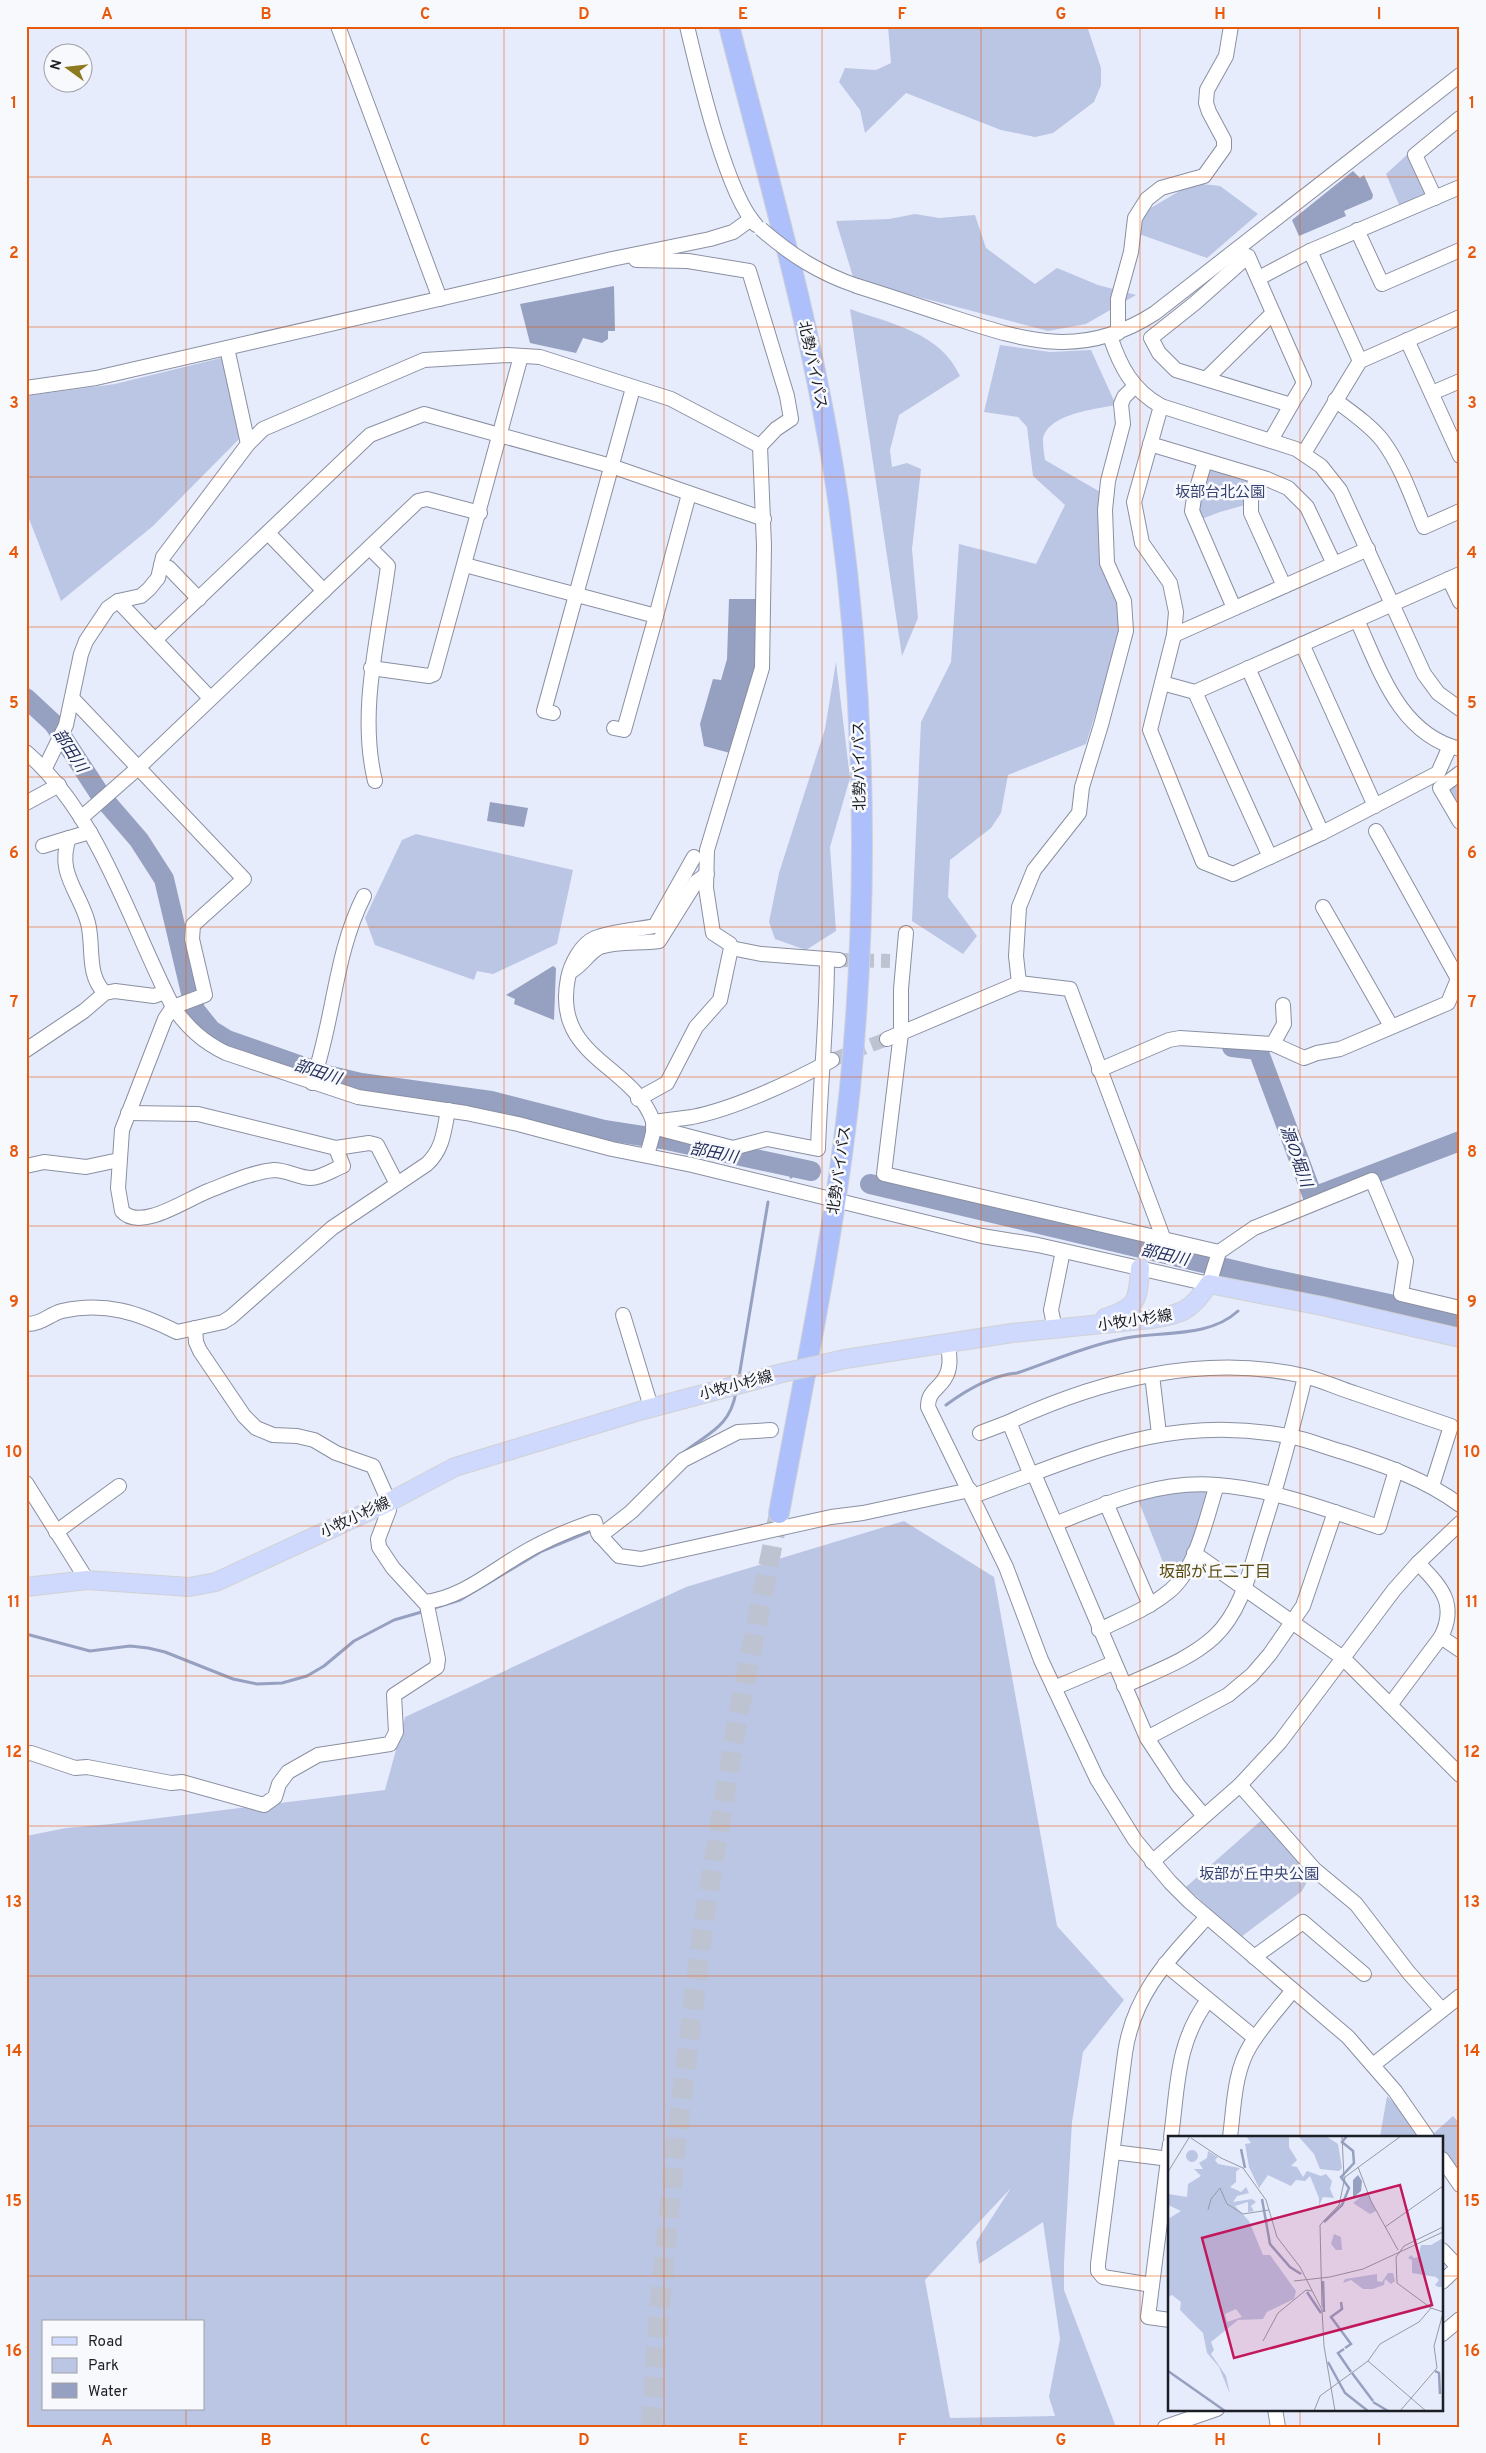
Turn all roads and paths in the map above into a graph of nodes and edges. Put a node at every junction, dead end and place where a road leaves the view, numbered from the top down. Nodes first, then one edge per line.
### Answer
1 (338, 26) edge
2 (687, 26) edge
3 (729, 26) edge
4 (1231, 26) edge
5 (1460, 75) edge
6 (1460, 118) edge
7 (1460, 188) edge
8 (1435, 198) junction
9 (756, 224) junction
10 (1357, 230) junction
11 (1460, 250) edge
12 (1310, 251) junction
13 (612, 259) junction
14 (1258, 278) junction
15 (440, 298) junction
16 (1273, 313) junction
17 (1460, 317) edge
18 (1114, 335) junction
19 (1407, 340) junction
20 (227, 348) junction
21 (521, 356) junction
22 (1360, 361) junction
23 (1206, 380) junction
24 (1460, 381) edge
25 (1135, 386) junction
26 (26, 388) edge
27 (633, 388) junction
28 (1432, 393) junction
29 (1335, 400) junction
30 (1291, 405) junction
31 (1161, 406) junction
32 (501, 434) junction
33 (1271, 440) junction
34 (248, 444) junction
35 (1150, 444) junction
36 (760, 446) junction
37 (1458, 449) edge
38 (1304, 453) junction
39 (1205, 461) junction
40 (611, 466) junction
41 (1256, 477) junction
42 (689, 494) junction
43 (1460, 512) edge
44 (480, 513) junction
45 (764, 519) junction
46 (268, 533) junction
47 (370, 548) junction
48 (1368, 549) junction
49 (1334, 564) junction
50 (161, 565) junction
51 (465, 565) junction
52 (1454, 576) edge
53 (1284, 586) junction
54 (324, 591) junction
55 (576, 595) junction
56 (198, 599) junction
57 (118, 601) junction
58 (1460, 602) edge
59 (1392, 604) junction
60 (1234, 608) junction
61 (656, 616) junction
62 (1357, 620) junction
63 (1174, 635) junction
64 (155, 640) junction
65 (1302, 644) junction
66 (371, 668) junction
67 (1248, 668) junction
68 (1162, 683) junction
69 (1195, 692) junction
70 (72, 698) junction
71 (210, 698) junction
72 (1460, 709) edge
73 (552, 713) dead end
74 (614, 728) dead end
75 (1455, 748) edge
76 (26, 752) edge
77 (45, 768) junction
78 (138, 768) junction
79 (1460, 773) edge
80 (374, 781) dead end
81 (59, 785) junction
82 (26, 803) edge
83 (1375, 806) junction
84 (81, 818) junction
85 (1460, 822) edge
86 (1376, 831) dead end
87 (90, 832) junction
88 (1322, 833) junction
89 (69, 838) junction
90 (42, 846) dead end
91 (1270, 857) junction
92 (694, 858) dead end
93 (707, 874) junction
94 (364, 896) dead end
95 (1323, 906) dead end
96 (906, 933) dead end
97 (731, 948) junction
98 (890, 960) tunnel mouth
99 (905, 961) junction
100 (570, 972) junction
101 (1458, 975) edge
102 (1019, 983) junction
103 (165, 992) junction
104 (106, 993) junction
105 (1283, 1005) dead end
106 (173, 1007) junction
107 (1391, 1026) junction
108 (901, 1033) junction
109 (888, 1039) tunnel mouth
110 (1273, 1044) junction
111 (26, 1050) edge
112 (826, 1063) junction
113 (1099, 1070) junction
114 (313, 1080) junction
115 (638, 1099) junction
116 (448, 1110) junction
117 (128, 1113) junction
118 (653, 1126) junction
119 (336, 1148) junction
120 (648, 1151) junction
121 (119, 1160) junction
122 (26, 1166) edge
123 (396, 1184) junction
124 (835, 1201) junction
125 (1164, 1240) junction
126 (1063, 1251) junction
127 (1218, 1256) junction
128 (1140, 1268) junction
129 (1210, 1279) junction
130 (1460, 1308) edge
131 (623, 1315) dead end
132 (26, 1324) edge
133 (1081, 1327) junction
134 (195, 1328) junction
135 (1055, 1329) junction
136 (1460, 1338) edge
137 (948, 1342) junction
138 (1152, 1375) junction
139 (1305, 1377) junction
140 (652, 1407) junction
141 (1009, 1422) junction
142 (771, 1430) dead end
143 (980, 1432) dead end
144 (1159, 1434) junction
145 (1290, 1436) junction
146 (1396, 1470) junction
147 (1033, 1475) junction
148 (26, 1483) edge
149 (1217, 1485) junction
150 (119, 1486) dead end
151 (1432, 1486) junction
152 (972, 1493) junction
153 (1274, 1493) junction
154 (389, 1502) junction
155 (1106, 1503) junction
156 (1460, 1505) edge
157 (33, 1508) edge
158 (1335, 1512) junction
159 (779, 1514) tunnel mouth
160 (1460, 1523) edge
161 (1055, 1524) junction
162 (598, 1530) junction
163 (56, 1532) junction
164 (1194, 1553) junction
165 (1418, 1562) junction
166 (87, 1580) junction
167 (26, 1587) edge
168 (1244, 1588) junction
169 (1150, 1605) junction
170 (427, 1607) junction
171 (1454, 1610) edge
172 (1292, 1623) junction
173 (1099, 1630) junction
174 (1442, 1637) junction
175 (1460, 1650) edge
176 (1343, 1658) junction
177 (1113, 1663) junction
178 (1124, 1686) junction
179 (1054, 1688) junction
180 (1390, 1705) junction
181 (1147, 1738) junction
182 (26, 1754) edge
183 (1460, 1775) edge
184 (1240, 1785) junction
185 (1204, 1816) junction
186 (1152, 1862) junction
187 (1206, 1917) junction
188 (1254, 1957) junction
189 (1165, 1964) junction
190 (1364, 1974) dead end
191 (1293, 1990) junction
192 (1460, 1996) edge
193 (1208, 2000) junction
194 (1442, 2010) junction
195 (1256, 2038) junction
196 (1373, 2065) junction
197 (1171, 2136) edge
198 (1230, 2136) edge
199 (1426, 2136) edge
200 (1113, 2152) junction
201 (1168, 2159) edge
202 (1444, 2165) edge
203 (1168, 2166) edge
204 (1460, 2184) edge
205 (1444, 2252) edge
206 (1444, 2280) edge
207 (1152, 2285) junction
208 (1460, 2319) edge
209 (1168, 2320) edge
210 (1444, 2332) edge
211 (1215, 2410) edge
212 (1275, 2410) edge
213 (1165, 2427) edge
214 (1278, 2427) edge

1 - 15 street
2 - 9 street
3 - 124 highway, 北勢バイパス
4 - 18 street
5 - 18 street
6 - 8 street
7 - 8 street
8 - 10 street
9 - 13 street
9 - 18 street, bridge
10 - 11 street
10 - 12 street
12 - 14 street
12 - 22 street
13 - 15 street
13 - 36 street
14 - 16 street
14 - 23 street
15 - 20 street
16 - 23 street
16 - 30 street
17 - 19 street
18 - 25 street
19 - 22 street
19 - 28 street
20 - 26 street
20 - 34 street
21 - 27 street
21 - 32 street
21 - 34 street
22 - 29 street
23 - 30 street
24 - 28 street
25 - 31 street
25 - 102 street
27 - 36 street
27 - 40 street
28 - 37 street
29 - 38 street
29 - 43 street
30 - 33 street
31 - 33 street
31 - 35 street
32 - 40 street
32 - 44 street
32 - 46 street
33 - 38 street
34 - 50 street
35 - 39 street
35 - 63 street
36 - 45 street
38 - 48 street
39 - 41 street
39 - 60 street
40 - 42 street
40 - 55 street
41 - 49 street
41 - 53 street
42 - 45 street
42 - 61 street
44 - 47 street
44 - 51 street
45 - 93 street
46 - 54 street
46 - 56 street
47 - 54 street
47 - 66 street
48 - 49 street
48 - 59 street
49 - 53 street
50 - 56 street
50 - 57 street
51 - 55 street
51 - 66 street
52 - 58 street
52 - 59 street
53 - 60 street
54 - 71 street
55 - 61 street
55 - 73 street
56 - 64 street
57 - 64 street
57 - 70 street
59 - 62 street
59 - 72 street
60 - 63 street
61 - 74 street
62 - 65 street
62 - 75 street
63 - 68 street
64 - 71 street
65 - 67 street
65 - 83 street
66 - 80 street
67 - 69 street
67 - 88 street
68 - 69 street
68 - 91 street
69 - 91 street
70 - 77 street
70 - 78 street
71 - 78 street
75 - 83 street
76 - 77 street
77 - 81 street
78 - 84 street
78 - 106 street
79 - 85 street
81 - 82 street
81 - 84 street
83 - 88 street
84 - 87 street
86 - 101 street
87 - 89 street
87 - 103 street
88 - 91 street
89 - 90 street
89 - 104 street
92 - 100 street
93 - 97 street
93 - 100 street
94 - 114 street
95 - 107 street
96 - 99 street
97 - 112 street
97 - 115 street
98 - 99 street
99 - 108 street
100 - 115 street
101 - 107 street
102 - 108 street
102 - 113 street
103 - 104 street
103 - 106 street
104 - 111 street
105 - 110 street
106 - 114 street
106 - 117 street
107 - 110 street
108 - 109 street
108 - 125 street
110 - 113 street
112 - 118 street
112 - 118 street
113 - 125 street
114 - 116 street
115 - 118 street
116 - 120 street
116 - 123 street
117 - 119 street
117 - 121 street
118 - 120 street
119 - 121 street
119 - 123 street
120 - 124 street
121 - 122 street
123 - 134 street
124 - 126 street
124 - 159 highway, 北勢バイパス
125 - 127 street
126 - 128 street
126 - 135 street
127 - 129 street
127 - 130 street
128 - 129 street
128 - 133 main road
129 - 133 main road, 小牧小杉線
129 - 136 main road
131 - 140 street
132 - 134 street
133 - 135 main road, 小牧小杉線
134 - 154 street
135 - 137 main road, 小牧小杉線
137 - 140 main road, 小牧小杉線, bridge
137 - 152 street
138 - 139 street
138 - 141 street
138 - 144 street
139 - 145 street
139 - 151 street
140 - 154 main road, 小牧小杉線
141 - 143 street
141 - 147 street
142 - 162 street
144 - 145 street
144 - 147 street
145 - 146 street
145 - 153 street
146 - 151 street
146 - 158 street
147 - 152 street
147 - 161 street
148 - 157 street
149 - 153 street
149 - 155 street
149 - 164 street
150 - 163 street
151 - 156 street
152 - 162 street
152 - 179 street
153 - 158 street
153 - 168 street
154 - 166 main road, 小牧小杉線
154 - 170 street
155 - 161 street
155 - 169 street
157 - 163 street
158 - 172 street
160 - 165 street
161 - 173 street
162 - 170 street
163 - 166 street
164 - 168 street
164 - 169 street
165 - 171 street
165 - 176 street
166 - 167 main road, 小牧小杉線
168 - 172 street
168 - 178 street
169 - 173 street
170 - 182 street
171 - 174 street
172 - 176 street
172 - 181 street
173 - 177 street
174 - 175 street
174 - 180 street
176 - 180 street
176 - 184 street
177 - 178 street
177 - 179 street
178 - 181 street
179 - 186 street
180 - 183 street
181 - 185 street
184 - 185 street
184 - 194 street
185 - 186 street
186 - 187 street
187 - 188 street
187 - 189 street
188 - 190 street
188 - 191 street
189 - 193 street
189 - 200 street
191 - 195 street
191 - 196 street
192 - 194 street
193 - 195 street
193 - 197 street
194 - 196 street
195 - 198 street
196 - 199 street
200 - 201 street
200 - 207 street
202 - 204 street
203 - 207 street
205 - 206 street
207 - 209 street
208 - 210 street
211 - 213 street
212 - 214 street

